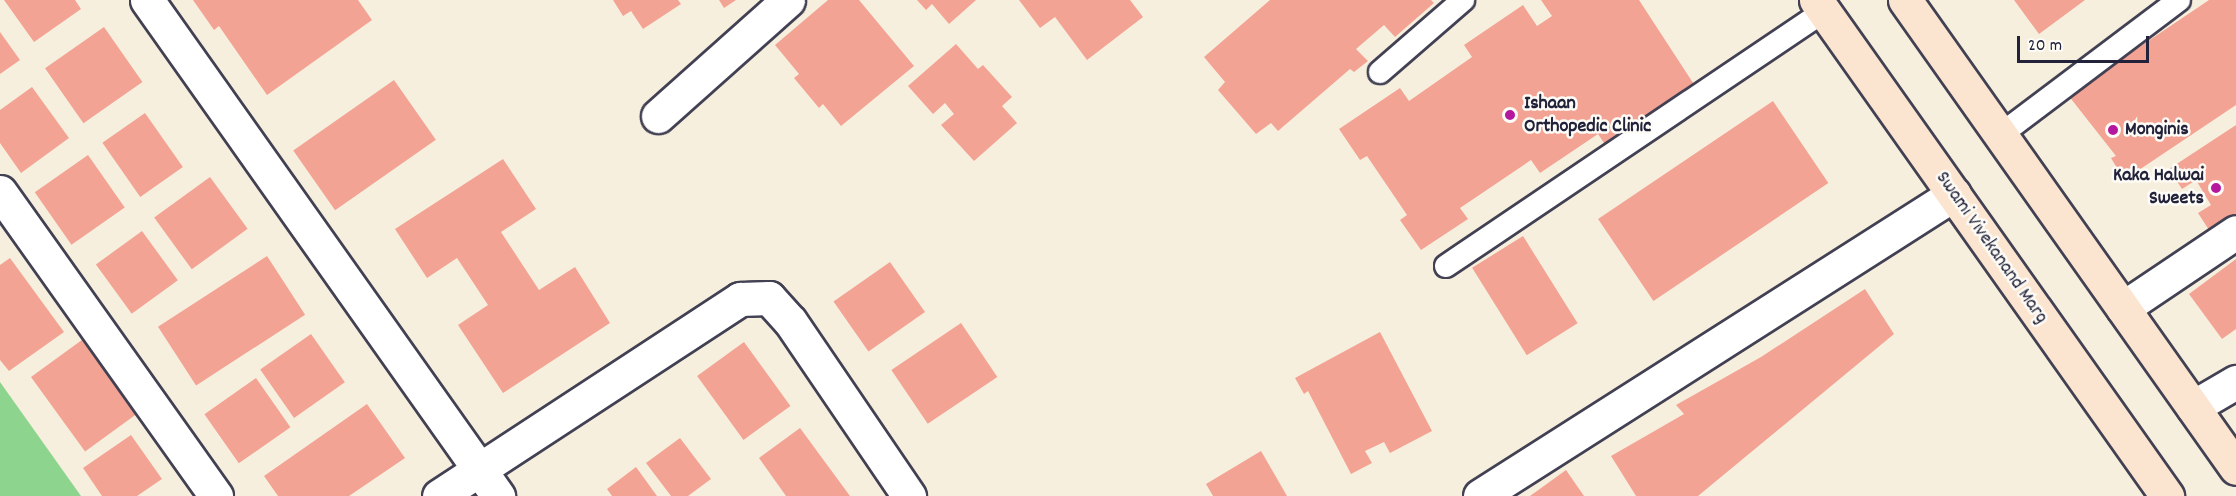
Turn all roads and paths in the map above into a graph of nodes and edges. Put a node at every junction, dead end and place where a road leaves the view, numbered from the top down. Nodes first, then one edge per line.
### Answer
1 (147, 0) edge
2 (788, 0) edge
3 (1463, 0) edge
4 (1905, 0) edge
5 (2179, 0) edge
6 (1820, 6) edge
7 (1380, 72) dead end
8 (658, 116) dead end
9 (2000, 135) junction
10 (0, 192) edge
11 (1954, 194) junction
12 (2236, 232) edge
13 (1446, 266) dead end
14 (2123, 308) junction
15 (2236, 382) edge
16 (2193, 407) junction
17 (478, 468) junction
18 (2236, 468) edge
19 (216, 496) edge
20 (439, 496) edge
21 (498, 496) edge
22 (909, 496) edge
23 (1480, 496) edge
24 (2167, 496) edge

1 - 17 street
2 - 8 street
3 - 7 lane
4 - 9 main road
5 - 9 lane
6 - 11 main road, Swami Vivekanand Marg
6 - 13 lane
9 - 14 main road
10 - 19 street
11 - 23 street
11 - 24 main road, Swami Vivekanand Marg
12 - 14 street
14 - 16 main road
15 - 16 street
16 - 18 main road
17 - 20 street
17 - 21 street
17 - 22 street

